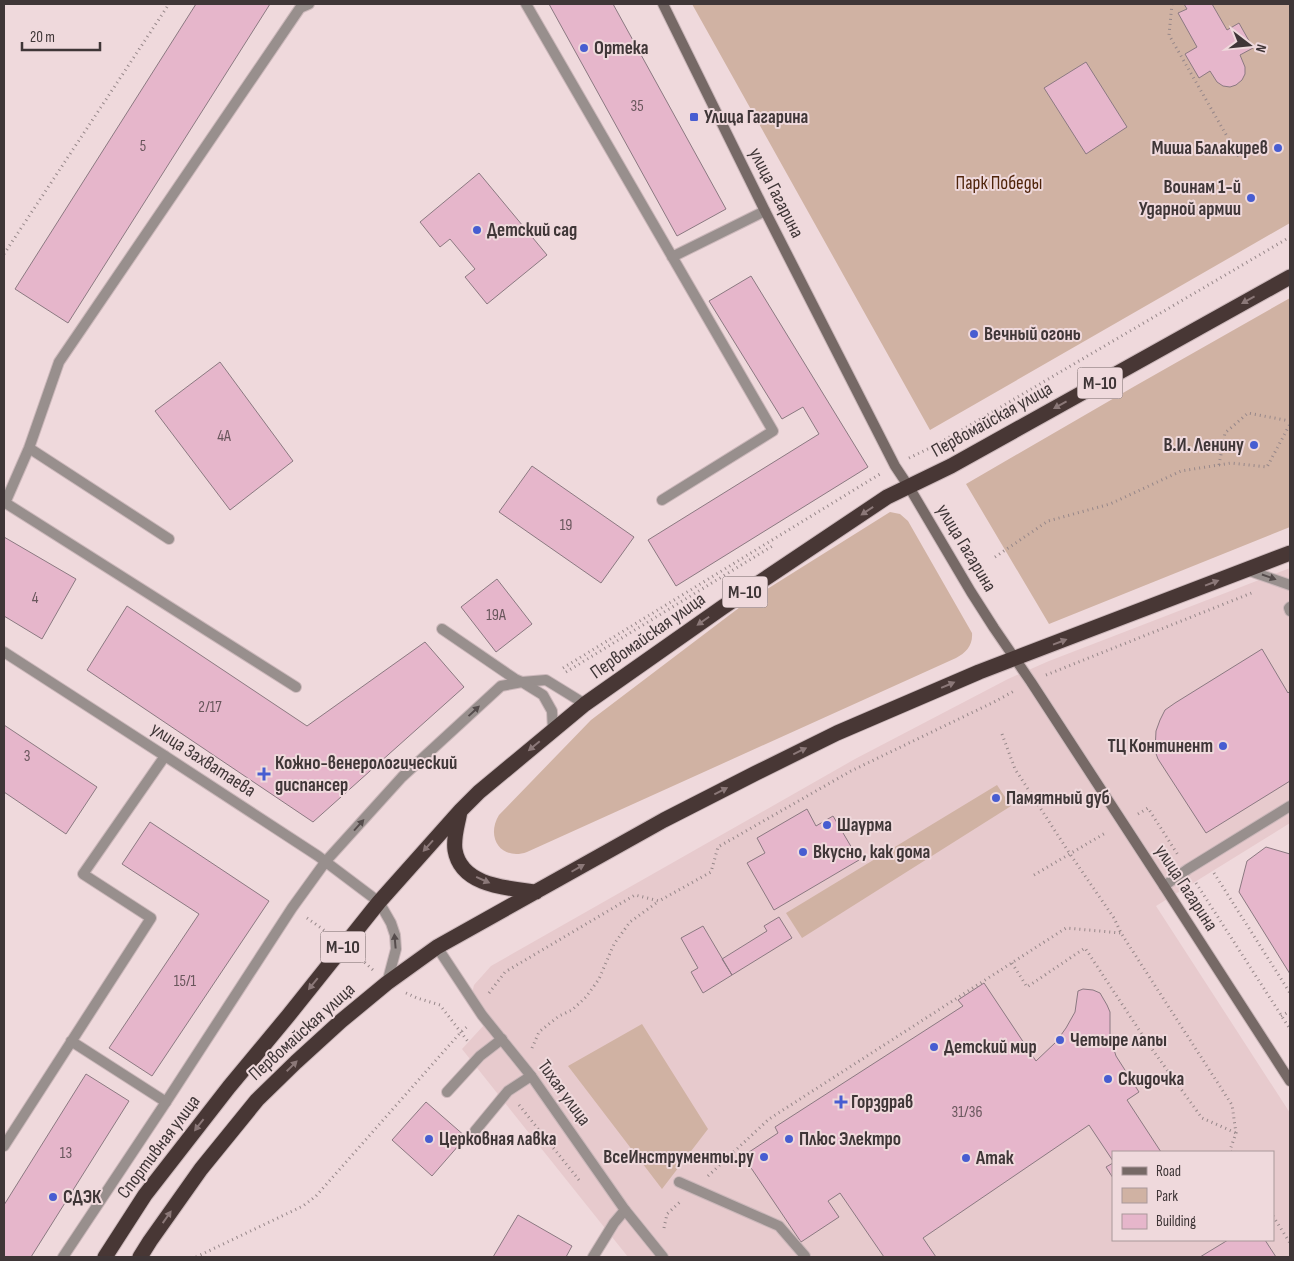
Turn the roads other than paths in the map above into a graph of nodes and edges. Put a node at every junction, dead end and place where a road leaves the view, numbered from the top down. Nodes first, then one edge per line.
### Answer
1 (309, 4) edge
2 (526, 4) edge
3 (663, 4) edge
4 (765, 210) junction
5 (672, 257) junction
6 (1290, 276) edge
7 (29, 448) junction
8 (910, 487) junction
9 (662, 500) dead end
10 (5, 503) edge
11 (169, 539) dead end
12 (1290, 552) edge
13 (1247, 570) junction
14 (1286, 583) edge
15 (1290, 607) edge
16 (1290, 611) edge
17 (442, 629) dead end
18 (4, 652) edge
19 (1015, 659) junction
20 (522, 682) junction
21 (296, 687) dead end
22 (585, 704) junction
23 (553, 731) junction
24 (165, 756) junction
25 (1290, 806) edge
26 (461, 810) junction
27 (1280, 813) junction
28 (1290, 815) edge
29 (326, 861) junction
30 (1164, 886) junction
31 (536, 892) junction
32 (379, 902) junction
33 (437, 948) junction
34 (387, 983) junction
35 (502, 1040) junction
36 (71, 1041) junction
37 (531, 1076) junction
38 (1290, 1081) edge
39 (229, 1087) joint
40 (447, 1092) dead end
41 (166, 1102) junction
42 (475, 1131) dead end
43 (4, 1146) edge
44 (678, 1182) dead end
45 (625, 1210) junction
46 (805, 1256) edge
47 (63, 1257) edge
48 (105, 1257) edge
49 (140, 1257) edge
50 (593, 1257) edge
51 (663, 1257) edge

1 - 7 street
2 - 5 street
3 - 4 street, улица Гагарина
4 - 5 street
4 - 8 street, улица Гагарина
5 - 9 street
6 -> 8 highway, Первомайская улица / М-10
7 - 10 street
7 - 11 street
8 - 19 street, улица Гагарина
8 -> 22 highway, Первомайская улица / М-10
10 - 21 street
12 - 13 highway, Первомайская улица
13 -> 14 street
19 -> 13 highway, Первомайская улица
15 - 16 street
17 - 20 street
18 - 24 street, улица Захватаева
19 - 30 street, улица Гагарина
31 -> 19 highway, Первомайская улица
20 - 22 street
20 - 23 street
29 -> 20 street
22 - 23 highway, Первомайская улица / М-10
23 -> 26 highway, Первомайская улица / М-10
24 - 29 street, улица Захватаева
24 - 36 street
25 - 27 street
26 -> 31 highway
26 -> 32 highway, Первомайская улица / М-10
27 - 28 street
27 - 30 street
29 - 32 street, улица Захватаева
29 - 41 street
30 - 38 street, улица Гагарина
31 - 33 highway, Первомайская улица
34 -> 32 street
32 -> 39 highway, Первомайская улица / М-10
33 - 34 highway, Первомайская улица
33 - 35 street, Тихая улица
49 -> 34 highway, Первомайская улица
35 - 37 street, Тихая улица
35 - 40 street
36 - 41 street
36 - 43 street
37 - 42 street
37 - 45 street, Тихая улица
39 -> 48 highway, Спортивная улица / М-10
41 - 47 street
44 - 46 street
45 - 50 street
45 - 51 street, Тихая улица

